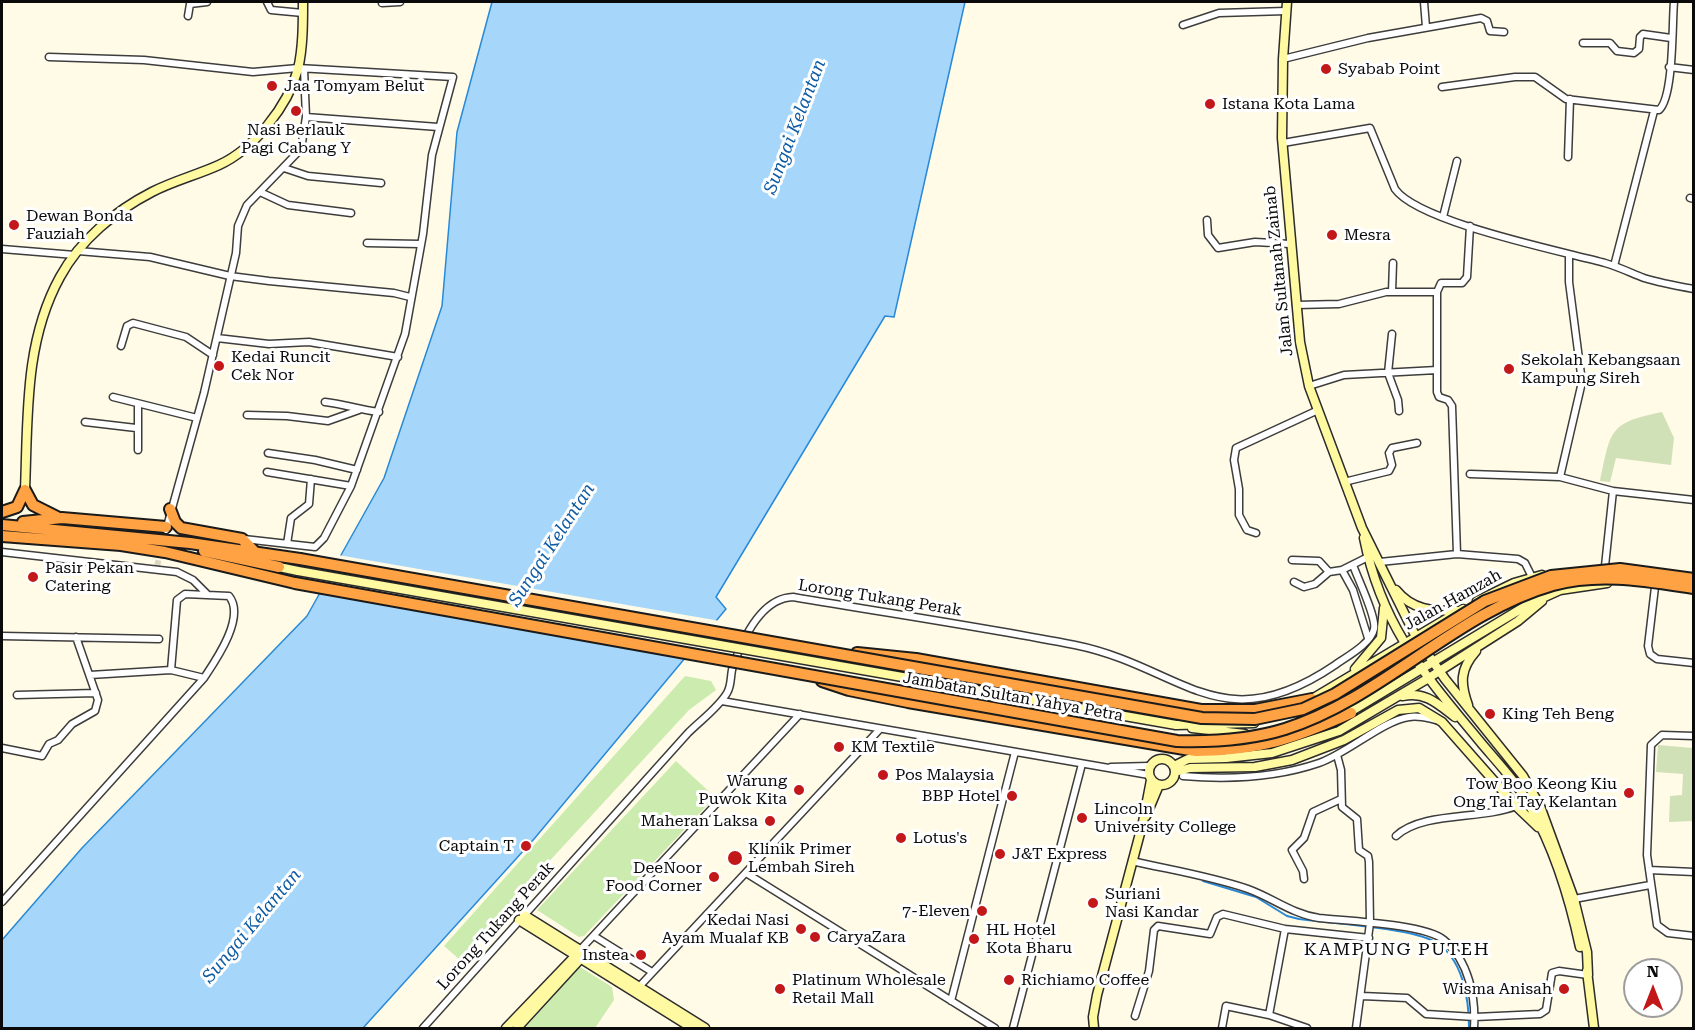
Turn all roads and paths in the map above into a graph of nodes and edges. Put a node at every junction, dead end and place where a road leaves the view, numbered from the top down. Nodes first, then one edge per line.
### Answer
1 (207, 2) edge
2 (267, 2) edge
3 (303, 2) edge
4 (400, 2) edge
5 (1424, 2) edge
6 (1674, 2) edge
7 (382, 3) edge
8 (1287, 6) edge
9 (303, 13) junction
10 (188, 16) dead end
11 (1183, 26) dead end
12 (1426, 27) junction
13 (1504, 32) dead end
14 (1671, 38) junction
15 (1583, 43) dead end
16 (49, 57) dead end
17 (1283, 59) junction
18 (1669, 66) junction
19 (301, 69) junction
20 (1694, 70) edge
21 (1442, 87) dead end
22 (1570, 99) junction
23 (1654, 111) junction
24 (306, 117) junction
25 (438, 127) junction
26 (1283, 143) junction
27 (1568, 157) dead end
28 (1457, 161) dead end
29 (284, 168) junction
30 (381, 183) dead end
31 (260, 192) junction
32 (351, 213) dead end
33 (1443, 217) junction
34 (1207, 220) dead end
35 (1470, 226) junction
36 (367, 243) dead end
37 (420, 244) junction
38 (1290, 244) junction
39 (2, 249) edge
40 (76, 253) junction
41 (1569, 254) junction
42 (1393, 263) dead end
43 (1614, 266) junction
44 (230, 276) junction
45 (1694, 289) edge
46 (1392, 292) junction
47 (1437, 292) junction
48 (410, 297) junction
49 (1296, 305) junction
50 (1392, 334) dead end
51 (217, 338) junction
52 (122, 346) dead end
53 (213, 355) junction
54 (398, 357) junction
55 (1437, 370) junction
56 (1388, 373) junction
57 (1308, 386) junction
58 (113, 397) dead end
59 (325, 402) dead end
60 (138, 404) junction
61 (359, 410) junction
62 (379, 411) junction
63 (1316, 411) junction
64 (1399, 411) dead end
65 (247, 415) dead end
66 (197, 418) junction
67 (85, 422) dead end
68 (136, 428) junction
69 (1417, 443) dead end
70 (138, 450) dead end
71 (268, 453) dead end
72 (357, 470) junction
73 (267, 472) dead end
74 (1470, 474) dead end
75 (1560, 477) junction
76 (310, 479) junction
77 (1344, 482) junction
78 (351, 486) junction
79 (25, 490) junction
80 (1613, 491) junction
81 (1694, 500) edge
82 (170, 509) junction
83 (2, 512) edge
84 (62, 518) junction
85 (2, 524) edge
86 (166, 528) joint
87 (1362, 528) junction
88 (1256, 533) dead end
89 (2, 536) edge
90 (242, 538) junction
91 (2, 543) edge
92 (287, 544) junction
93 (166, 547) junction
94 (150, 550) junction
95 (254, 551) junction
96 (2, 552) edge
97 (1457, 554) junction
98 (1368, 557) junction
99 (1292, 560) dead end
100 (1380, 562) junction
101 (1353, 565) junction
102 (1605, 566) junction
103 (279, 567) joint
104 (1342, 570) junction
105 (1329, 572) junction
106 (1532, 577) junction
107 (1694, 577) edge
108 (1388, 580) junction
109 (1293, 582) dead end
110 (1655, 587) junction
111 (1694, 590) edge
112 (1552, 593) junction
113 (207, 594) junction
114 (1384, 603) junction
115 (1459, 611) junction
116 (1478, 635) junction
117 (1495, 635) junction
118 (2, 636) edge
119 (76, 637) junction
120 (1416, 637) junction
121 (1368, 638) junction
122 (159, 639) dead end
123 (1404, 644) junction
124 (812, 649) junction
125 (1434, 662) junction
126 (1694, 663) edge
127 (171, 670) junction
128 (1421, 670) junction
129 (1439, 671) junction
130 (90, 675) junction
131 (808, 675) junction
132 (204, 678) junction
133 (1347, 678) junction
134 (1427, 679) junction
135 (96, 693) junction
136 (17, 694) dead end
137 (1396, 698) junction
138 (1312, 699) junction
139 (722, 701) junction
140 (1471, 712) junction
141 (1423, 713) junction
142 (800, 714) junction
143 (1351, 714) junction
144 (1176, 725) junction
145 (1469, 728) junction
146 (880, 729) junction
147 (1694, 736) edge
148 (2, 748) edge
149 (1015, 752) junction
150 (1336, 755) junction
151 (1082, 764) junction
152 (1178, 771) junction
153 (1150, 773) junction
154 (1159, 785) junction
155 (1341, 799) junction
156 (1516, 806) junction
157 (1143, 822) junction
158 (1541, 830) junction
159 (1396, 836) dead end
160 (1132, 861) junction
161 (1649, 870) junction
162 (1694, 872) edge
163 (746, 873) junction
164 (1304, 879) dead end
165 (1650, 885) junction
166 (1575, 899) junction
167 (2, 902) edge
168 (521, 917) junction
169 (1370, 924) junction
170 (1286, 929) junction
171 (594, 936) junction
172 (1694, 936) edge
173 (1369, 938) junction
174 (581, 955) junction
175 (652, 972) junction
176 (1588, 975) junction
177 (636, 990) junction
178 (1362, 996) junction
179 (951, 1001) junction
180 (1269, 1015) junction
181 (1135, 1016) dead end
182 (1093, 1017) junction
183 (1474, 1017) junction
184 (423, 1029) edge
185 (506, 1029) edge
186 (517, 1029) edge
187 (692, 1029) edge
188 (705, 1029) edge
189 (995, 1029) edge
190 (1014, 1029) edge
191 (1087, 1029) edge
192 (1094, 1029) edge
193 (1222, 1029) edge
194 (1307, 1029) edge
195 (1356, 1029) edge
196 (1474, 1029) edge
197 (1594, 1029) edge

1 - 10 street
2 - 9 street
3 - 9 main road
4 - 7 street
5 - 12 street
6 - 14 street
8 - 11 street
8 - 17 main road, Jalan Sultanah Zainab
9 - 19 main road
12 - 13 street
12 - 17 street
14 - 15 street
14 - 18 street
16 - 19 street
17 - 26 main road, Jalan Sultanah Zainab
18 - 20 street
18 - 23 street
19 - 24 street
19 - 25 street
19 - 40 main road
21 - 22 street
22 - 23 street
22 - 27 street
23 - 43 street
24 - 25 street
24 - 29 street
25 - 37 street
26 - 33 street
26 - 38 main road, Jalan Sultanah Zainab
28 - 33 street
29 - 30 street
29 - 31 street
31 - 32 street
31 - 44 street
33 - 35 street
34 - 38 street
35 - 41 street
35 - 47 street
36 - 37 street
37 - 48 street
38 - 49 main road, Jalan Sultanah Zainab
39 - 40 street
40 - 44 street
40 - 79 main road
41 - 43 street
41 - 75 street
42 - 46 street
43 - 45 street
44 - 48 street
44 - 51 street
46 - 47 street
46 - 49 street
47 - 55 street
48 - 54 street
49 - 57 main road, Jalan Sultanah Zainab
50 - 56 street
51 - 53 street
51 - 54 street
52 - 53 street
53 - 66 street
54 - 62 street
55 - 56 street
55 - 97 street
56 - 57 street
56 - 64 street
57 - 63 main road, Jalan Sultanah Zainab
58 - 60 street
59 - 61 street
60 - 66 street
60 - 68 street
61 - 62 street
61 - 65 street
62 - 72 street
63 - 77 main road, Jalan Sultanah Zainab
63 - 88 street
66 - 82 street
67 - 68 street
68 - 70 street
69 - 77 street
71 - 72 street
72 - 78 street
73 - 76 street
74 - 75 street
75 - 80 street
76 - 78 street
76 - 92 street
77 - 87 main road, Jalan Sultanah Zainab
78 - 92 street
79 - 83 highway
79 - 84 highway
80 - 81 street
80 - 102 street
82 - 86 street
82 - 90 highway
84 - 85 highway
84 - 86 highway
85 - 93 highway
87 - 98 main road
87 - 100 main road
89 - 94 highway
90 - 92 street
90 - 95 highway
91 - 94 highway
93 - 94 highway
93 - 95 highway, Jambatan Sultan Yahya Petra
93 - 103 highway
93 - 131 highway, Jambatan Sultan Yahya Petra, bridge
95 - 124 highway, Jambatan Sultan Yahya Petra, bridge
96 - 113 street
97 - 100 street
97 - 106 street
98 - 101 street
98 - 114 main road
99 - 105 street
100 - 108 main road
101 - 104 street
101 - 121 street
102 - 106 main road, Jalan Hamzah
102 - 107 main road, Jalan Hamzah
103 - 144 main road, Jambatan Sultan Yahya Petra, bridge
104 - 105 street
104 - 121 street
105 - 109 street
106 - 115 main road, Jalan Hamzah
107 - 124 highway, Jambatan Sultan Yahya Petra, bridge
108 - 115 main road
108 - 120 main road
110 - 111 main road
110 - 112 main road
110 - 126 street
111 - 131 highway, Jambatan Sultan Yahya Petra, bridge
112 - 116 main road
112 - 117 main road
113 - 127 street
113 - 132 street
114 - 123 main road
114 - 133 main road
115 - 116 main road
115 - 120 main road, Jalan Hamzah
116 - 125 main road
117 - 129 main road
117 - 140 main road
118 - 119 street
119 - 122 street
119 - 130 street
120 - 123 main road, Jalan Hamzah
120 - 125 main road
121 - 139 street, Lorong Tukang Perak
123 - 128 main road
123 - 133 main road, Jalan Hamzah
124 - 138 highway, bridge
125 - 128 main road
125 - 129 main road
127 - 130 street
127 - 132 street
128 - 134 main road
128 - 143 main road
129 - 134 main road
129 - 140 main road
130 - 135 street
131 - 143 highway, bridge
132 - 167 street
133 - 138 main road, Jalan Hamzah
134 - 137 main road
134 - 145 main road
135 - 136 street
135 - 148 street
137 - 145 main road
137 - 152 main road
138 - 144 main road, Jalan Hamzah
139 - 142 street
139 - 168 street, Lorong Tukang Perak
140 - 166 main road
141 - 150 street
141 - 152 main road
141 - 156 main road
142 - 146 street
142 - 171 street
143 - 144 main road
145 - 158 main road
146 - 149 street
146 - 163 street
147 - 161 street
149 - 151 street
149 - 179 street
150 - 152 street
150 - 155 street
151 - 153 street
151 - 190 street
152 - 153 main road
152 - 154 main road
153 - 154 main road
153 - 157 main road
154 - 157 main road
155 - 164 street
155 - 169 street
156 - 158 main road
156 - 159 street
157 - 160 main road
158 - 176 main road
160 - 169 street
160 - 182 main road
161 - 162 street
161 - 165 street
163 - 175 street
163 - 179 street
165 - 166 street
165 - 172 street
166 - 176 main road
168 - 174 main road
168 - 184 street, Lorong Tukang Perak
169 - 173 street
169 - 183 street
170 - 173 street
170 - 180 street
170 - 181 street
171 - 174 street
171 - 175 street
173 - 178 street
174 - 177 main road
174 - 185 main road
174 - 186 main road
175 - 177 street
176 - 183 street
176 - 197 main road
177 - 187 main road
177 - 188 main road
178 - 183 street
178 - 195 street
179 - 189 street
180 - 193 street
180 - 194 street
182 - 191 main road
182 - 192 main road
183 - 196 street

